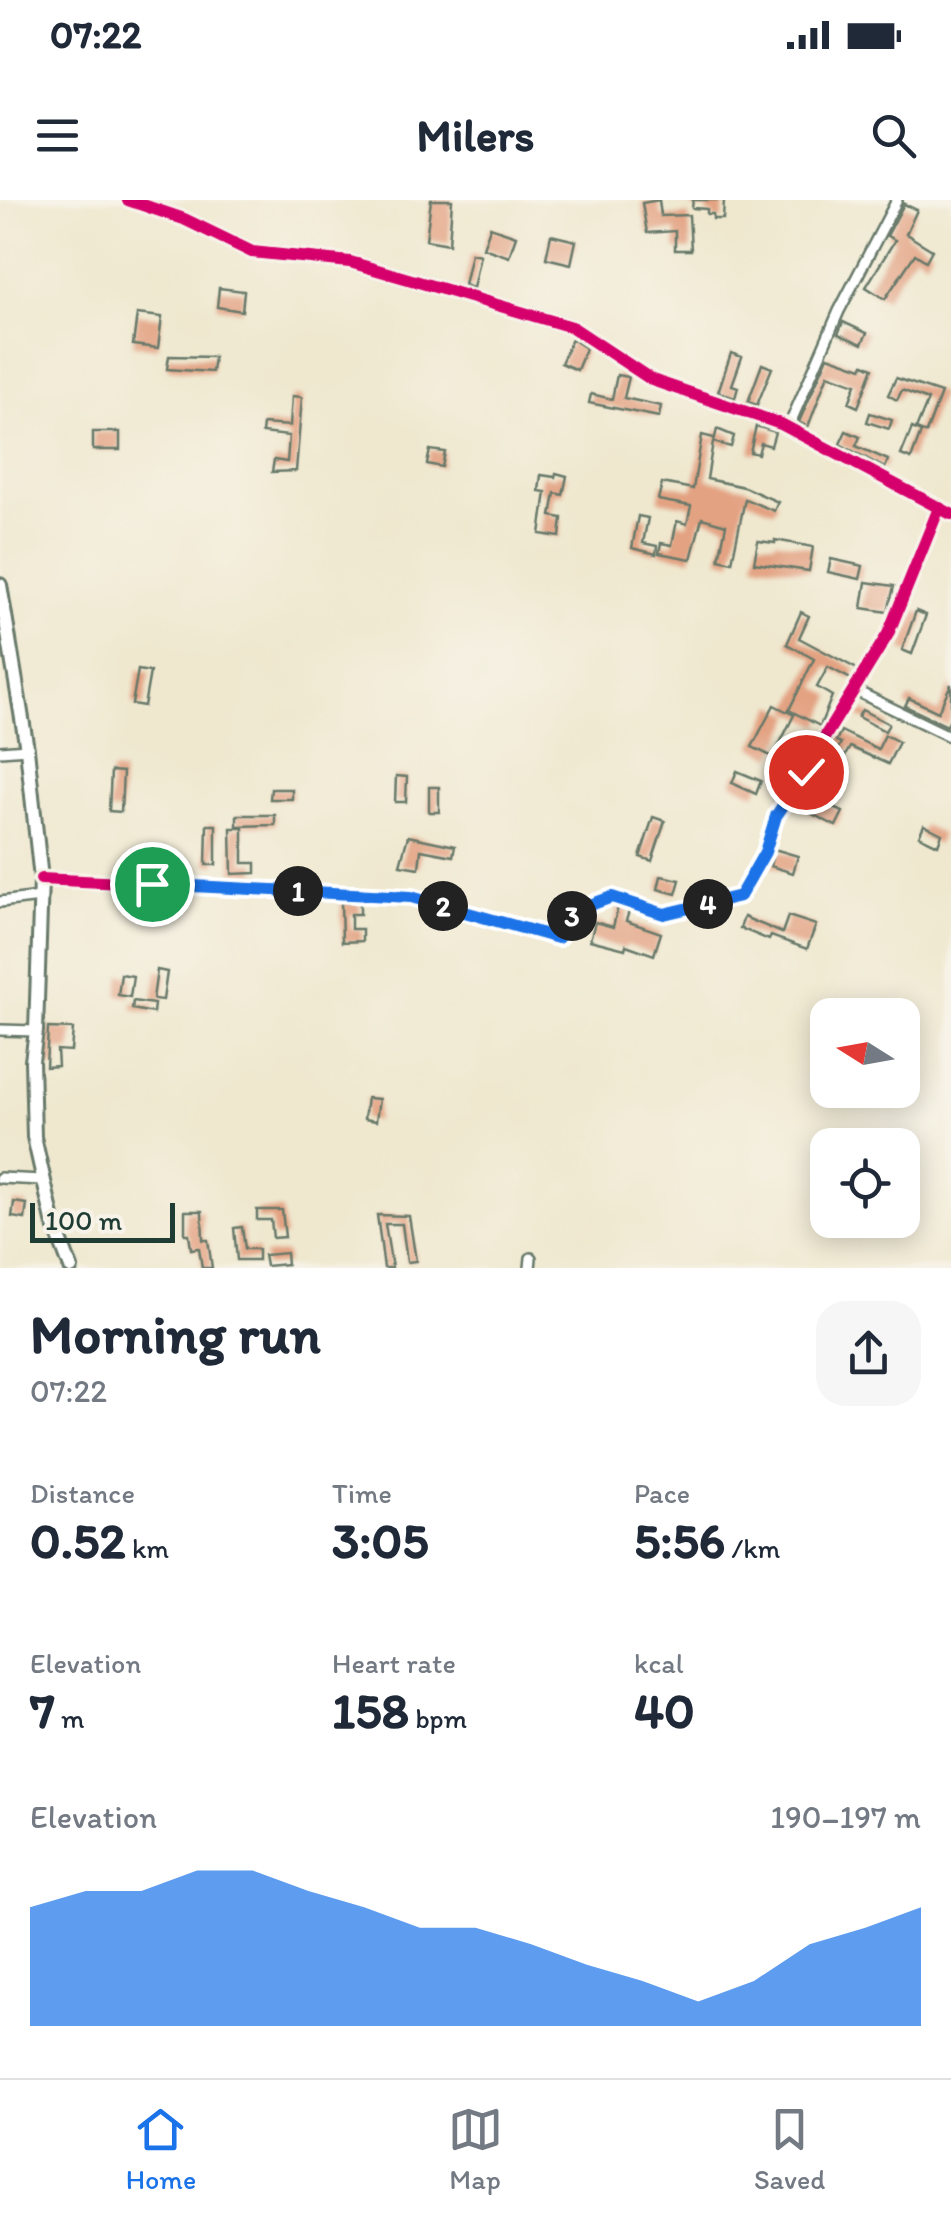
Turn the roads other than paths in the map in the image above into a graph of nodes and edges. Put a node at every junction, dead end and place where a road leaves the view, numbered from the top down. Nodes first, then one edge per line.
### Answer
1 (128, 200) edge
2 (897, 200) edge
3 (788, 428) junction
4 (945, 511) edge
5 (0, 586) edge
6 (3, 616) edge
7 (854, 690) junction
8 (951, 737) edge
9 (27, 749) junction
10 (0, 751) edge
11 (42, 878) junction
12 (40, 898) junction
13 (0, 902) edge
14 (0, 1030) edge
15 (36, 1030) junction
16 (0, 1178) edge
17 (44, 1180) junction
18 (71, 1268) edge

1 - 3 street
2 - 3 street
3 - 4 street
4 - 7 street
5 - 6 street
6 - 9 street
7 - 8 street
7 - 11 street
9 - 10 street
9 - 11 street
11 - 12 street
12 - 13 street
12 - 15 street
14 - 15 street
15 - 17 street
16 - 17 street
17 - 18 street

